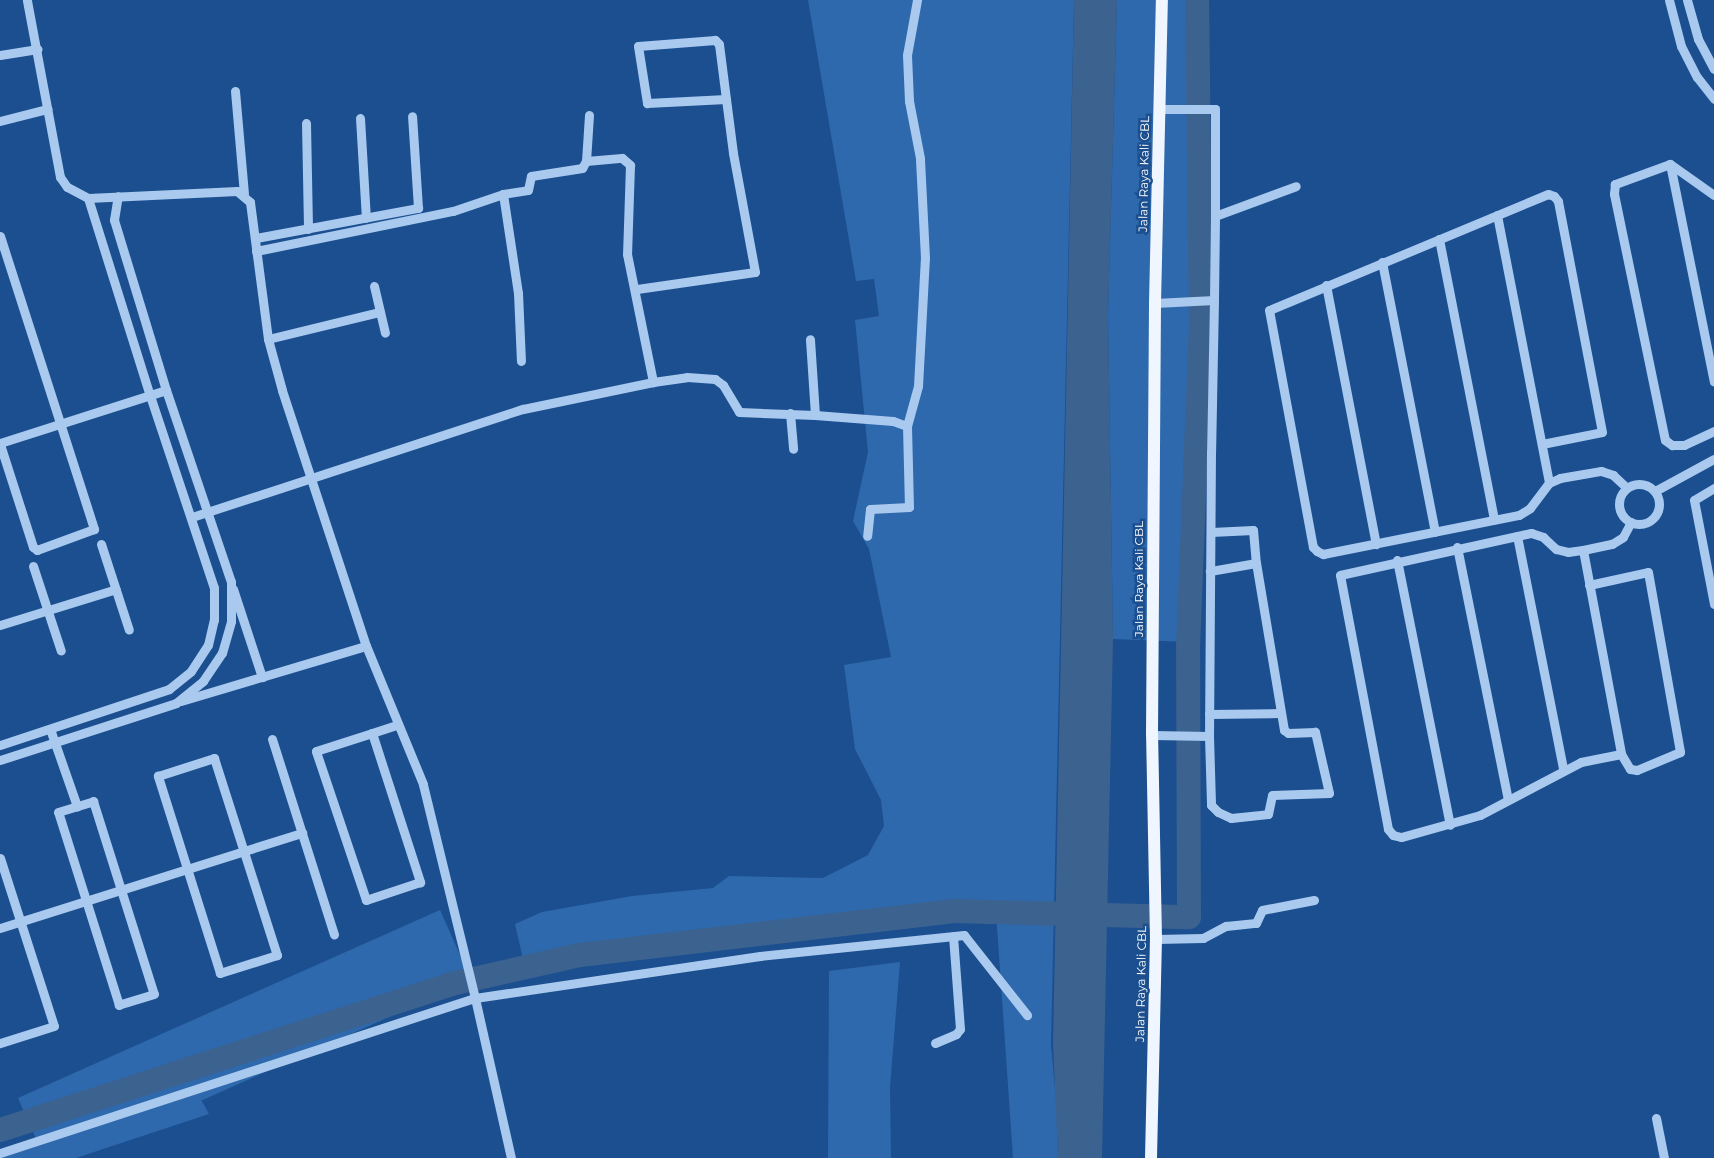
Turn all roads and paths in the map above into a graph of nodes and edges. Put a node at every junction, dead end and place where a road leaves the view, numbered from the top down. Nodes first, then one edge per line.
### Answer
1 (27, 0) edge
2 (917, 0) edge
3 (1162, 0) edge
4 (1669, 0) edge
5 (1687, 0) edge
6 (38, 49) junction
7 (0, 55) edge
8 (1714, 69) edge
9 (234, 91) dead end
10 (726, 99) junction
11 (1714, 99) edge
12 (47, 109) junction
13 (1160, 109) junction
14 (589, 115) dead end
15 (412, 116) dead end
16 (360, 118) dead end
17 (0, 121) edge
18 (306, 123) dead end
19 (586, 161) junction
20 (1670, 164) junction
21 (1296, 186) dead end
22 (244, 194) junction
23 (503, 194) junction
24 (1714, 195) edge
25 (118, 196) junction
26 (88, 198) junction
27 (1497, 215) junction
28 (1215, 216) junction
29 (366, 218) junction
30 (308, 229) junction
31 (0, 236) edge
32 (256, 238) junction
33 (1439, 239) junction
34 (256, 252) junction
35 (1382, 262) junction
36 (1326, 285) junction
37 (374, 286) dead end
38 (637, 289) junction
39 (1211, 300) junction
40 (1154, 303) junction
41 (380, 312) junction
42 (385, 333) dead end
43 (268, 339) junction
44 (810, 339) dead end
45 (521, 361) dead end
46 (653, 382) junction
47 (1714, 382) edge
48 (166, 390) junction
49 (150, 396) junction
50 (790, 413) junction
51 (815, 415) junction
52 (62, 424) junction
53 (908, 426) junction
54 (1714, 431) edge
55 (0, 444) edge
56 (1542, 444) junction
57 (793, 449) dead end
58 (1714, 459) edge
59 (310, 479) junction
60 (1549, 483) junction
61 (1626, 487) junction
62 (1714, 488) edge
63 (1655, 491) junction
64 (208, 511) junction
65 (192, 516) junction
66 (1494, 520) junction
67 (1631, 522) junction
68 (1210, 532) junction
69 (1435, 532) junction
70 (867, 536) dead end
71 (1517, 536) junction
72 (101, 544) dead end
73 (1376, 544) junction
74 (1457, 547) junction
75 (1583, 550) junction
76 (1397, 560) junction
77 (1256, 563) junction
78 (33, 566) dead end
79 (1210, 570) junction
80 (231, 582) junction
81 (1589, 585) junction
82 (116, 589) junction
83 (1714, 604) edge
84 (47, 610) junction
85 (0, 625) edge
86 (129, 630) dead end
87 (366, 646) junction
88 (61, 651) dead end
89 (262, 677) junction
90 (176, 703) junction
91 (1280, 713) junction
92 (1209, 714) junction
93 (396, 725) junction
94 (50, 729) junction
95 (372, 733) junction
96 (1152, 735) junction
97 (1206, 736) junction
98 (272, 740) dead end
99 (55, 743) junction
100 (0, 745) edge
101 (1621, 754) junction
102 (0, 760) edge
103 (1563, 769) junction
104 (1508, 799) junction
105 (77, 806) junction
106 (1450, 825) junction
107 (302, 833) junction
108 (244, 851) junction
109 (0, 858) edge
110 (187, 869) junction
111 (121, 890) junction
112 (1314, 900) dead end
113 (86, 901) junction
114 (20, 922) junction
115 (0, 928) edge
116 (334, 934) dead end
117 (954, 936) junction
118 (1156, 939) junction
119 (474, 995) junction
120 (1027, 1015) dead end
121 (0, 1043) edge
122 (935, 1043) dead end
123 (1656, 1118) dead end
124 (0, 1153) edge
125 (511, 1158) edge
126 (1151, 1158) edge
127 (1664, 1158) edge

1 - 6 street
2 - 53 street
3 - 13 main road, Jalan Raya Kali CBL
4 - 11 street
5 - 8 street
6 - 7 street
6 - 12 street
9 - 22 street
10 - 10 street
10 - 38 street
12 - 17 street
12 - 26 street
13 - 28 street
13 - 40 main road, Jalan Raya Kali CBL
14 - 19 street
15 - 29 street
16 - 29 street
18 - 30 street
19 - 23 street
19 - 38 street
20 - 24 street
20 - 47 street
20 - 54 street
21 - 28 street
22 - 25 street
22 - 32 street
23 - 34 street
23 - 45 street
25 - 26 street
25 - 48 street
26 - 49 street
27 - 33 street
27 - 56 street
27 - 56 street
28 - 39 street
29 - 30 street
30 - 32 street
31 - 52 street
32 - 34 street
33 - 35 street
33 - 66 street
34 - 43 street
35 - 36 street
35 - 69 street
36 - 73 street
36 - 73 street
37 - 41 street
38 - 46 street
39 - 40 street
39 - 68 street
40 - 96 main road, Jalan Raya Kali CBL
41 - 42 street
41 - 43 street
43 - 59 street
44 - 51 street
46 - 50 street
46 - 59 street
48 - 49 street
48 - 64 street
49 - 52 street
49 - 65 street
50 - 51 street
50 - 57 street
51 - 53 street
52 - 55 street
52 - 55 street
53 - 70 street
56 - 60 street
58 - 63 street
59 - 64 street
59 - 87 street
60 - 61 street
60 - 66 street
61 - 63 street
61 - 67 street
62 - 83 street
63 - 67 street
64 - 65 street
64 - 80 street
65 - 94 street
66 - 69 street
67 - 75 street
68 - 77 street
68 - 79 street
69 - 73 street
71 - 74 street
71 - 75 street
71 - 103 street
72 - 82 street
74 - 76 street
74 - 104 street
75 - 81 street
76 - 106 street
76 - 106 street
77 - 79 street
77 - 91 street
78 - 84 street
79 - 92 street
80 - 89 street
80 - 90 street
81 - 101 street
81 - 101 street
82 - 84 street
82 - 86 street
84 - 85 street
84 - 88 street
87 - 89 street
87 - 93 street
89 - 90 street
90 - 99 street
91 - 92 street
91 - 97 street
92 - 97 street
93 - 95 street
93 - 119 street
94 - 99 street
94 - 100 street
95 - 95 street
96 - 97 street
96 - 118 main road, Jalan Raya Kali CBL
98 - 107 street
99 - 102 street
99 - 105 street
101 - 103 street
103 - 104 street
104 - 106 street
105 - 111 street
105 - 113 street
107 - 108 street
107 - 116 street
108 - 110 street
108 - 110 street
108 - 110 street
109 - 114 street
110 - 111 street
111 - 113 street
111 - 113 street
112 - 118 street
113 - 114 street
114 - 115 street
114 - 121 street
117 - 119 street
117 - 120 street
117 - 122 street
118 - 126 main road, Jalan Raya Kali CBL
119 - 124 street
119 - 125 street
123 - 127 street

